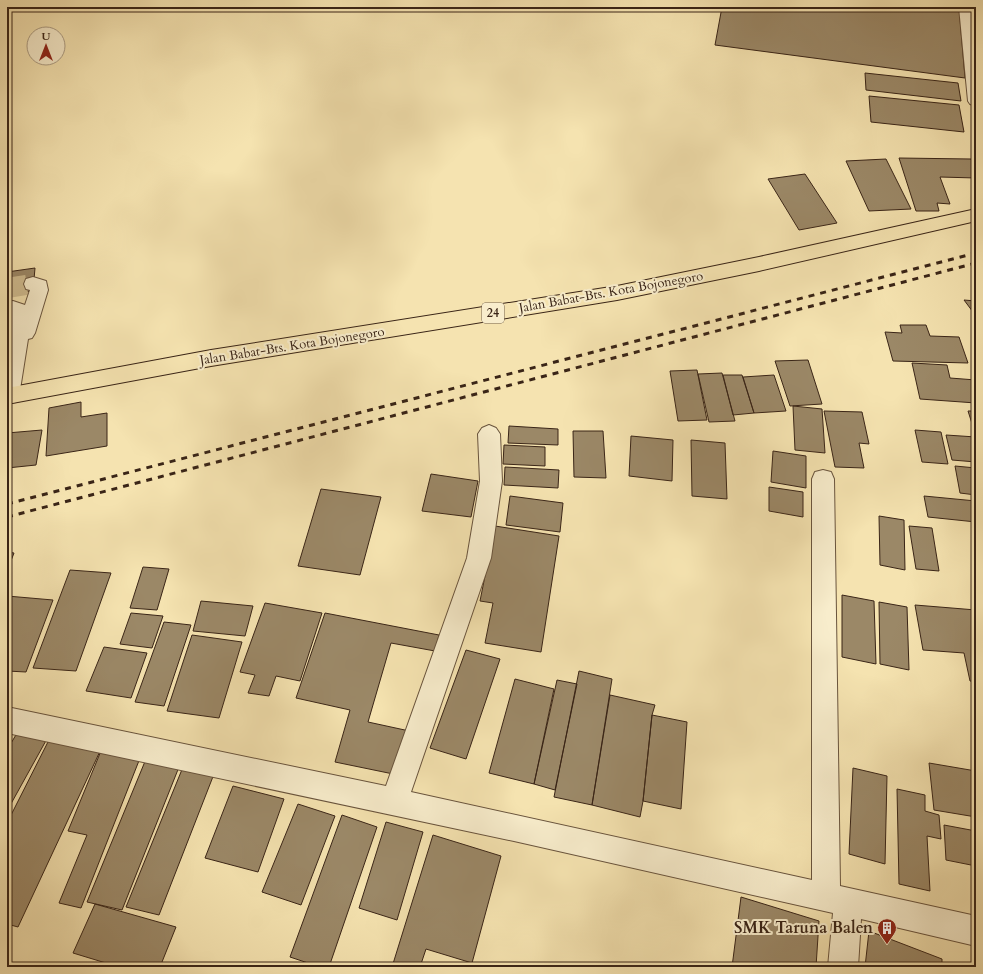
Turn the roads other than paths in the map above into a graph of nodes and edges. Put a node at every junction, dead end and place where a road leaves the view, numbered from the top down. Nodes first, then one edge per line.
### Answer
1 (966, 7) edge
2 (976, 101) edge
3 (976, 215) edge
4 (33, 284) dead end
5 (7, 309) edge
6 (16, 349) junction
7 (8, 396) edge
8 (489, 434) dead end
9 (823, 479) dead end
10 (7, 720) edge
11 (394, 801) junction
12 (837, 900) junction
13 (976, 931) edge
14 (843, 967) edge

1 - 2 street
3 - 7 highway, Jalan Babat-Bts. Kota Bojonegoro / 24
4 - 6 street
5 - 6 street
6 - 7 street
8 - 11 street
9 - 12 street
10 - 11 street
11 - 12 street
12 - 13 street
12 - 14 street

